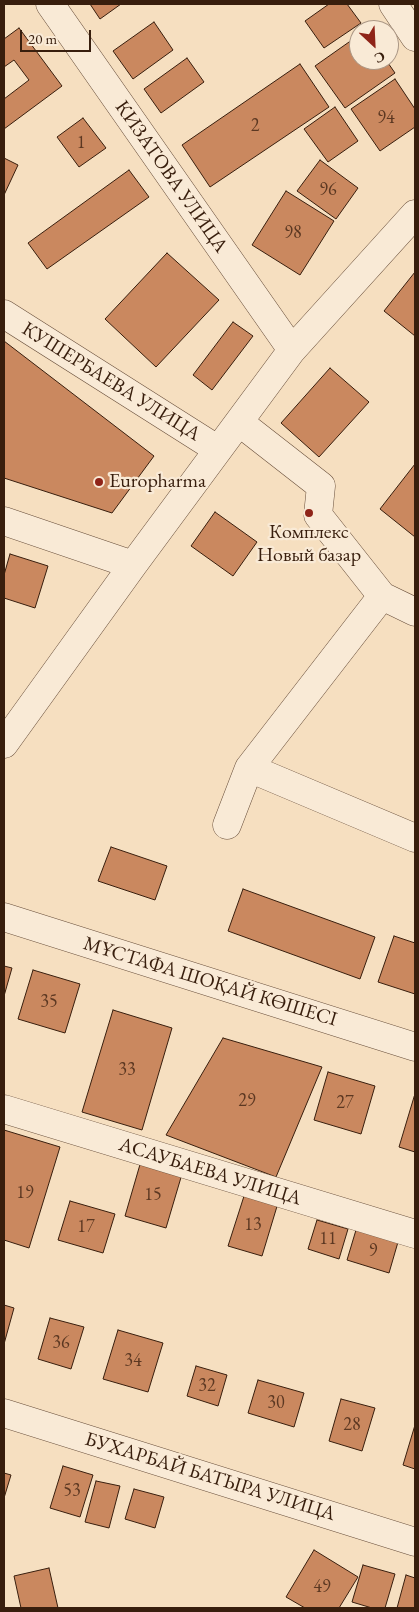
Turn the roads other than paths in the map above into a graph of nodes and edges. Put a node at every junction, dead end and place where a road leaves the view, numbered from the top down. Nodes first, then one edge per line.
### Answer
1 (50, 4) edge
2 (393, 4) edge
3 (415, 37) edge
4 (415, 214) edge
5 (4, 314) edge
6 (292, 350) junction
7 (239, 422) junction
8 (218, 450) junction
9 (4, 521) edge
10 (133, 564) junction
11 (382, 596) junction
12 (415, 612) edge
13 (4, 744) edge
14 (249, 768) junction
15 (228, 825) dead end
16 (415, 838) edge
17 (4, 917) edge
18 (415, 1047) edge
19 (4, 1109) edge
20 (415, 1234) edge
21 (4, 1413) edge
22 (415, 1542) edge

1 - 6 street, КИЗАТОВА УЛИЦА
2 - 3 street
4 - 6 street
5 - 8 street, КУШЕРБАЕВА УЛИЦА
6 - 7 street
7 - 8 street
7 - 11 street
8 - 10 street
9 - 10 street
10 - 13 street
11 - 12 street
11 - 14 street
14 - 15 street
14 - 16 street
17 - 18 street, МҰСТАФА ШОҚАЙ КӨШЕСІ
19 - 20 street, АСАУБАЕВА УЛИЦА
21 - 22 street, БУХАРБАЙ БАТЫРА УЛИЦА

